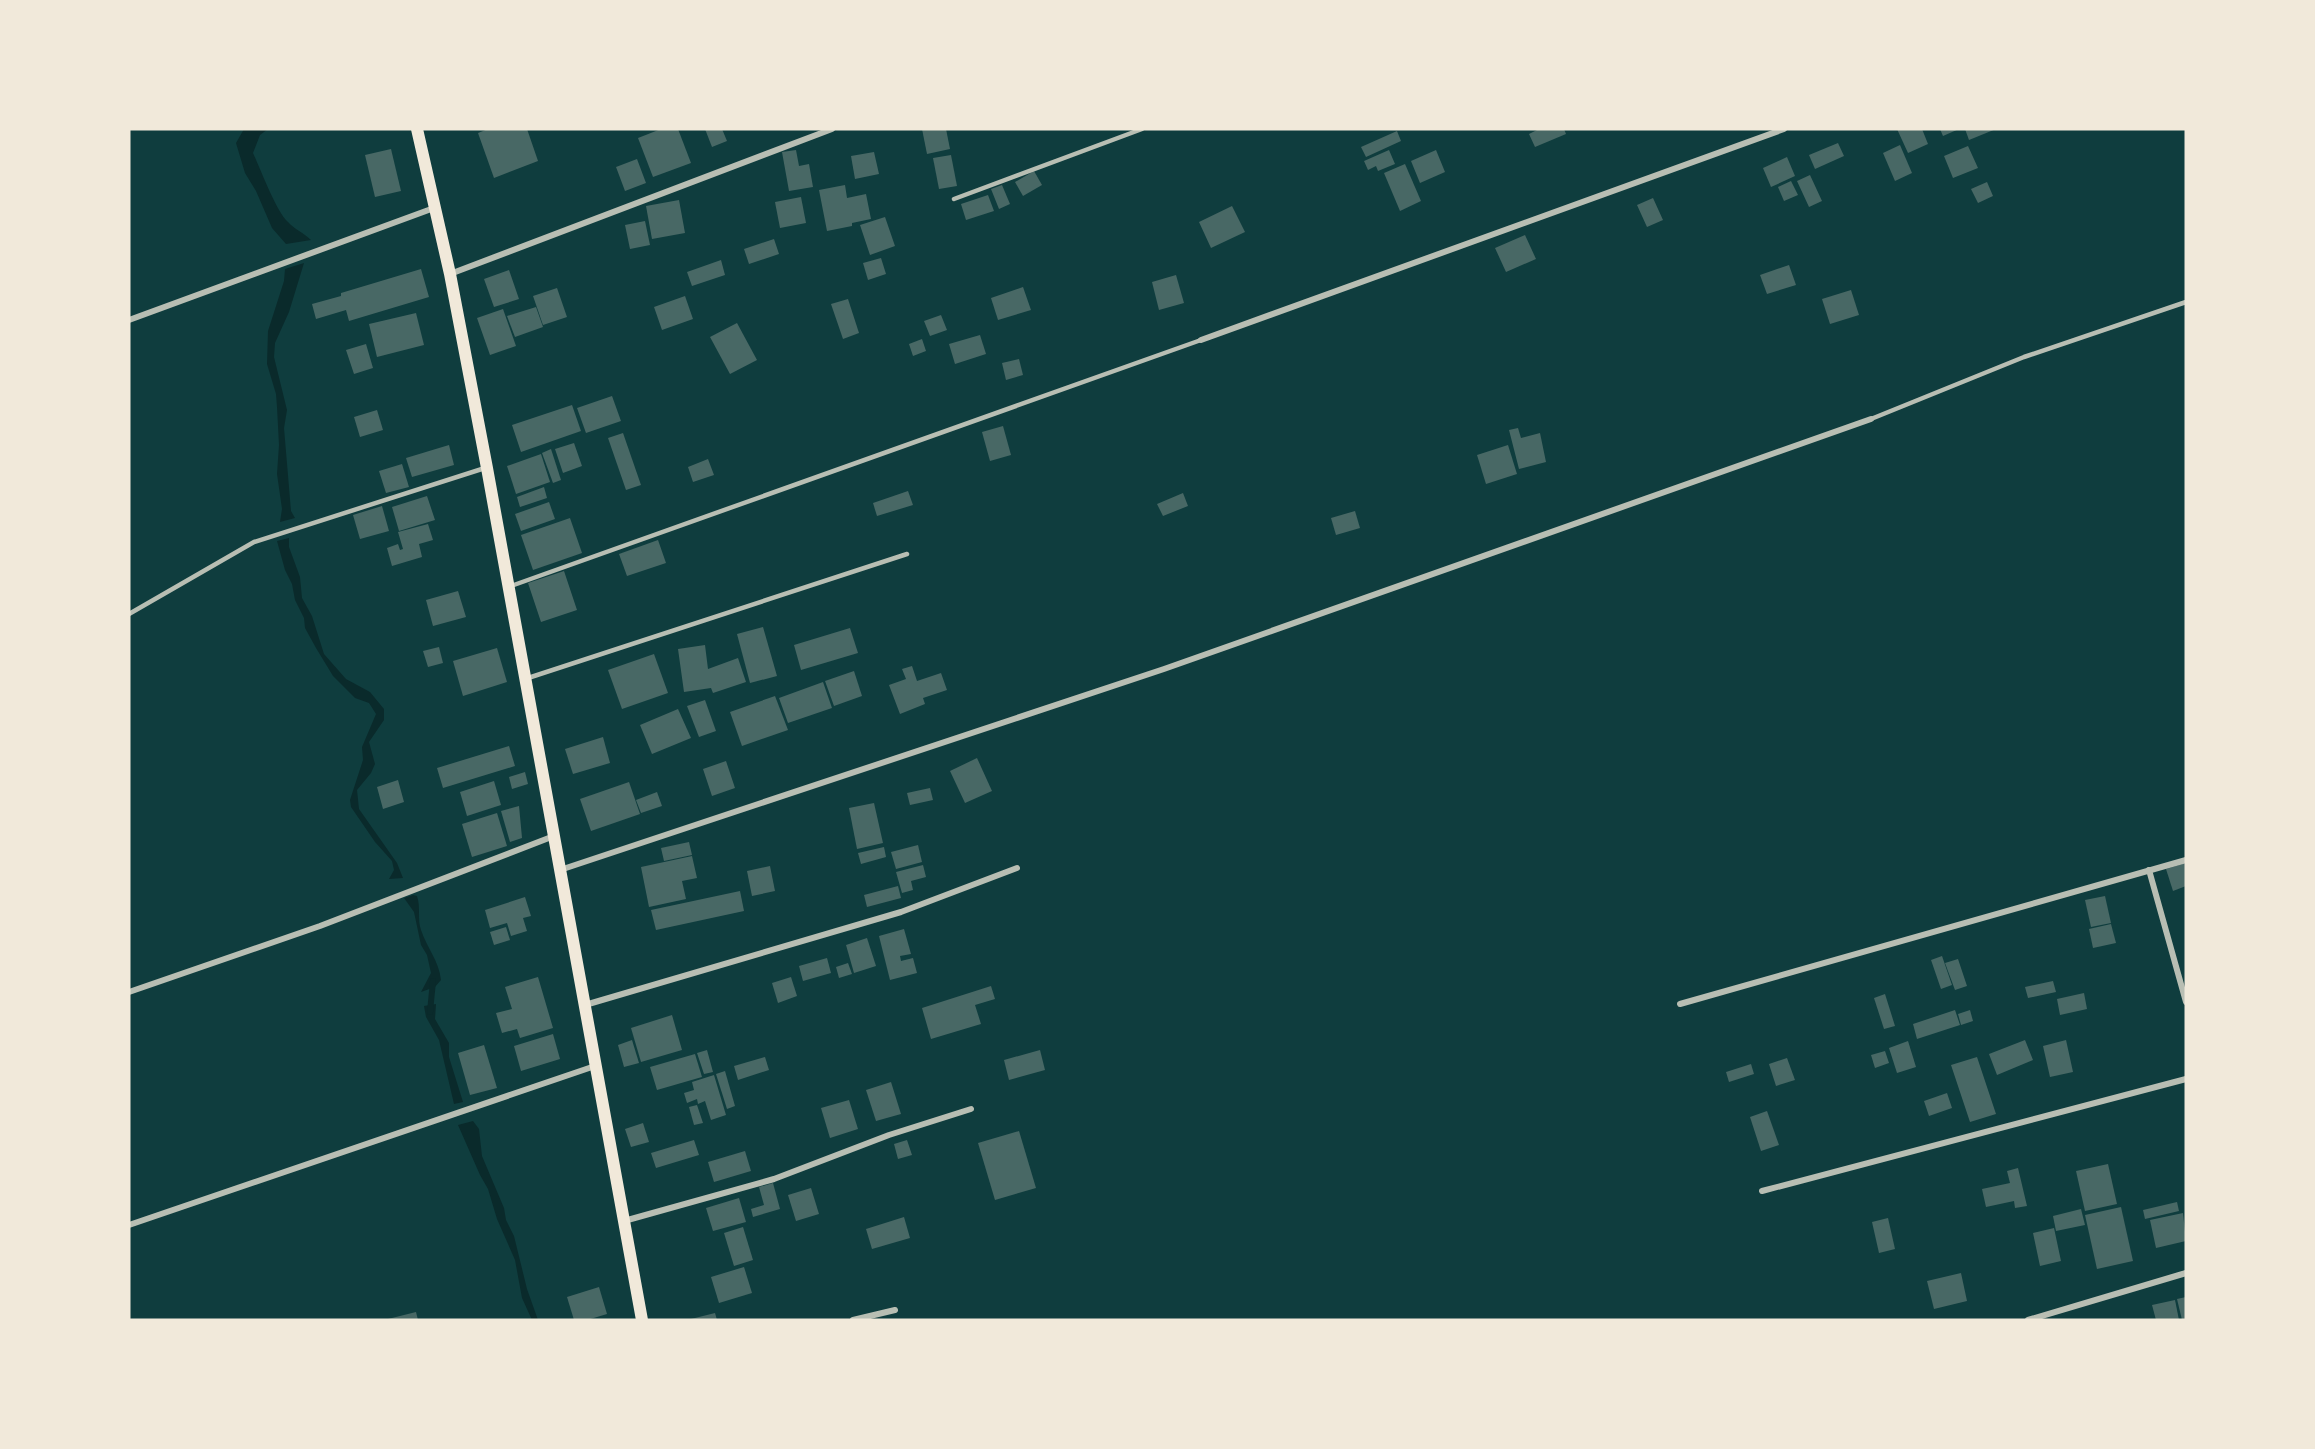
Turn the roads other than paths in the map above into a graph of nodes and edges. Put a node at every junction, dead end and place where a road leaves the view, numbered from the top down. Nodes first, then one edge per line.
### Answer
1 (417, 129) edge
2 (832, 129) edge
3 (1142, 129) edge
4 (1784, 129) edge
5 (954, 199) dead end
6 (435, 208) junction
7 (450, 274) junction
8 (2186, 302) edge
9 (129, 320) edge
10 (1201, 340) joint
11 (1871, 419) joint
12 (487, 468) junction
13 (907, 554) dead end
14 (509, 586) junction
15 (129, 614) edge
16 (525, 679) junction
17 (554, 836) junction
18 (2186, 860) edge
19 (1017, 867) dead end
20 (560, 870) junction
21 (2149, 870) junction
22 (129, 992) edge
23 (2186, 1002) edge
24 (1680, 1004) dead end
25 (584, 1005) junction
26 (595, 1066) junction
27 (2186, 1079) edge
28 (971, 1109) dead end
29 (1762, 1191) dead end
30 (624, 1221) junction
31 (129, 1225) edge
32 (2186, 1273) edge
33 (895, 1310) dead end
34 (642, 1320) edge
35 (853, 1320) edge
36 (2028, 1320) edge

1 - 6 main road
2 - 7 street
3 - 5 lane
4 - 10 street
6 - 7 main road
6 - 9 street
7 - 12 main road
8 - 11 lane
10 - 14 lane
11 - 20 street
12 - 14 main road
12 - 15 lane
13 - 16 lane
14 - 16 main road
16 - 17 main road
17 - 20 main road
17 - 22 street
18 - 21 street
19 - 25 street
20 - 25 main road
21 - 23 street
21 - 24 street
25 - 26 main road
26 - 30 main road
26 - 31 street
27 - 29 street
28 - 30 street
30 - 34 main road
32 - 36 street
33 - 35 street

